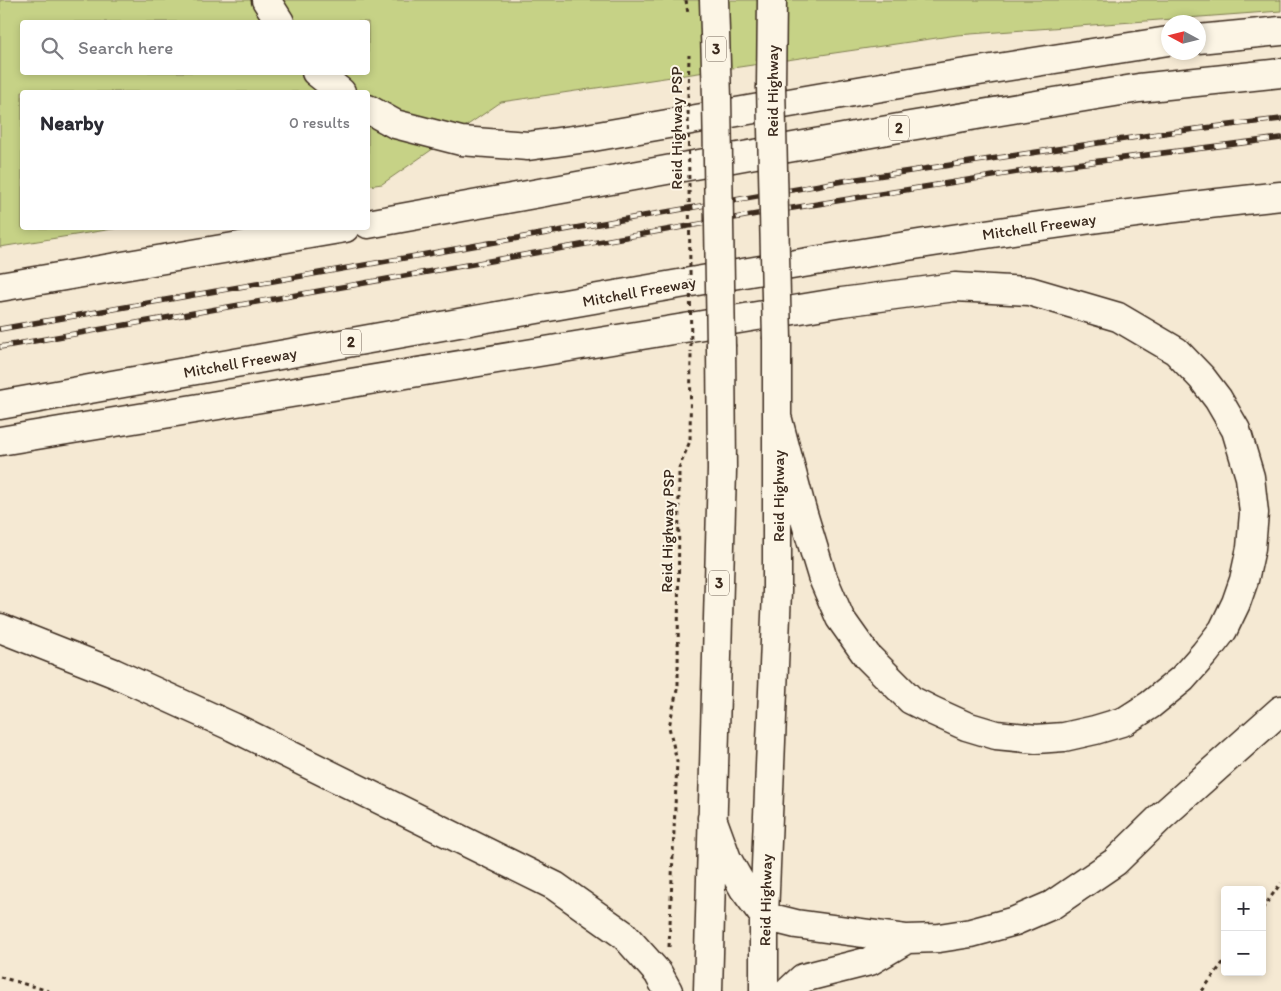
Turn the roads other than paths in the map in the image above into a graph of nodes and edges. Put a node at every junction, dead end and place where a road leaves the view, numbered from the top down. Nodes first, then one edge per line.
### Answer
1 (266, 0) edge
2 (714, 0) edge
3 (772, 0) edge
4 (279, 20) edge
5 (1281, 31) edge
6 (1206, 38) edge
7 (1161, 42) edge
8 (1281, 73) edge
9 (320, 75) edge
10 (338, 90) edge
11 (370, 110) edge
12 (1281, 196) edge
13 (370, 224) edge
14 (333, 230) edge
15 (0, 287) edge
16 (0, 405) edge
17 (778, 420) junction
18 (0, 441) edge
19 (0, 628) edge
20 (1281, 710) edge
21 (712, 818) junction
22 (764, 916) junction
23 (907, 938) junction
24 (663, 982) edge
25 (708, 991) edge
26 (764, 991) edge
27 (789, 991) edge

1 - 4 highway
2 - 21 highway, 3, bridge
3 - 17 highway, Reid Highway, bridge
5 - 6 highway
7 - 11 highway
8 - 13 highway, 2
9 - 10 highway
12 - 16 highway, Mitchell Freeway / 2
14 - 15 highway
17 - 18 highway
17 - 22 highway, Reid Highway
19 - 24 highway
20 - 23 highway
21 - 22 highway
21 - 25 highway, 3
22 - 23 highway
22 - 26 highway, Reid Highway
23 - 27 highway

